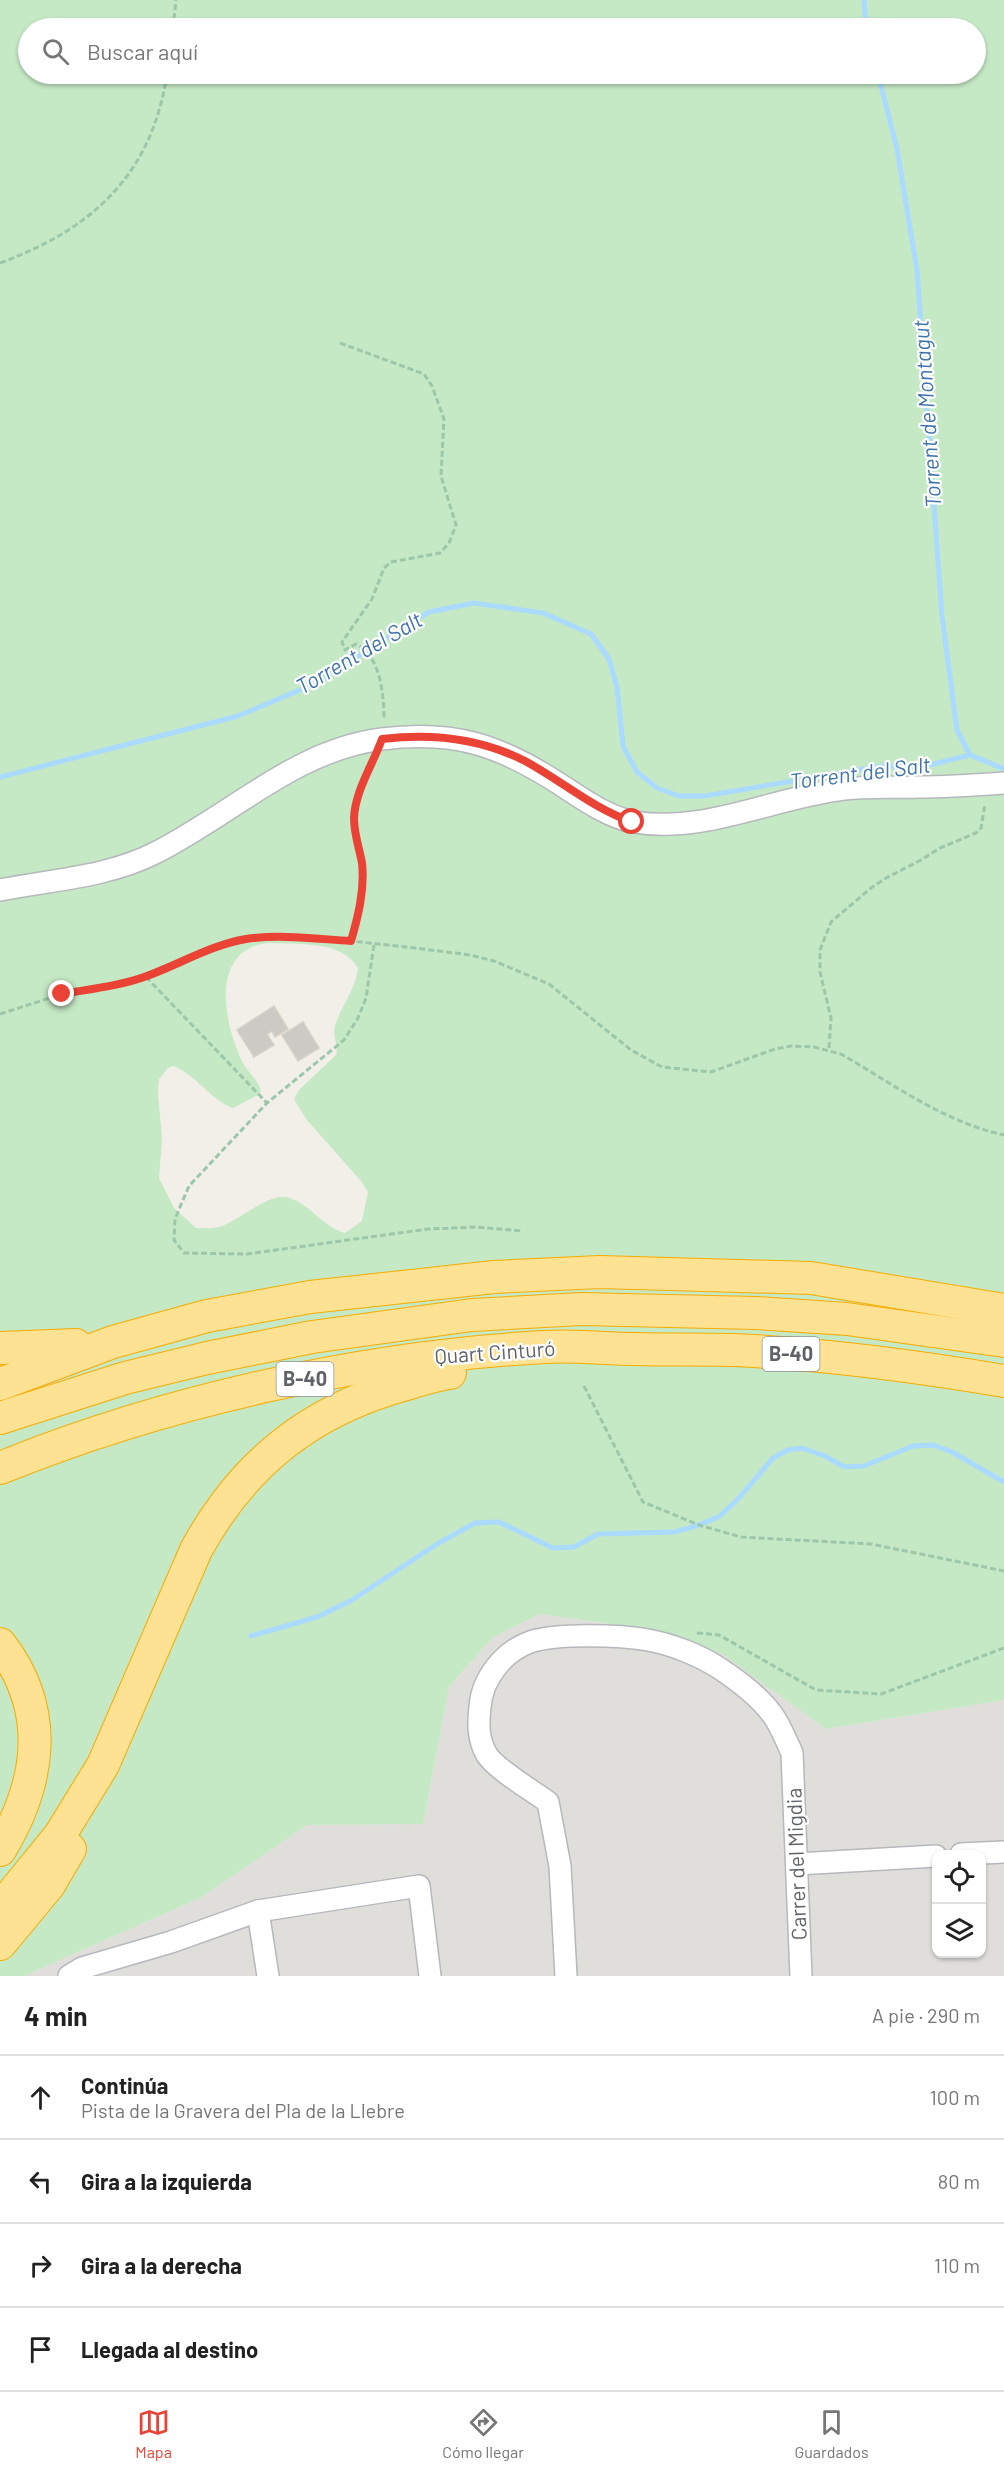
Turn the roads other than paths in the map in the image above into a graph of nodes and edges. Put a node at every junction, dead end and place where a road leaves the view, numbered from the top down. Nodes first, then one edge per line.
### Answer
1 (996, 784) edge
2 (0, 890) edge
3 (1004, 1310) edge
4 (1004, 1341) edge
5 (113, 1342) junction
6 (0, 1348) edge
7 (620, 1349) junction
8 (1004, 1381) edge
9 (0, 1384) edge
10 (0, 1418) edge
11 (0, 1468) edge
12 (0, 1644) edge
13 (103, 1765) junction
14 (0, 1850) edge
15 (1004, 1852) edge
16 (986, 1853) edge
17 (932, 1856) edge
18 (796, 1864) junction
19 (0, 1909) edge
20 (258, 1911) junction
21 (0, 1944) edge
22 (69, 1976) edge
23 (268, 1976) edge
24 (430, 1976) edge
25 (566, 1976) edge
26 (801, 1976) edge

1 - 2 street
3 - 5 highway
4 - 10 highway, Quart Cinturó / B-40
5 - 6 highway
5 - 9 highway
7 - 8 highway, Quart Cinturó / B-40
7 - 11 highway, Quart Cinturó / B-40
7 - 13 highway
12 - 14 highway
13 - 19 highway
13 - 21 highway
15 - 16 street
17 - 18 street
18 - 25 street, Carrer del Migdia
18 - 26 street, Carrer del Migdia
20 - 22 street
20 - 23 street
20 - 24 street

